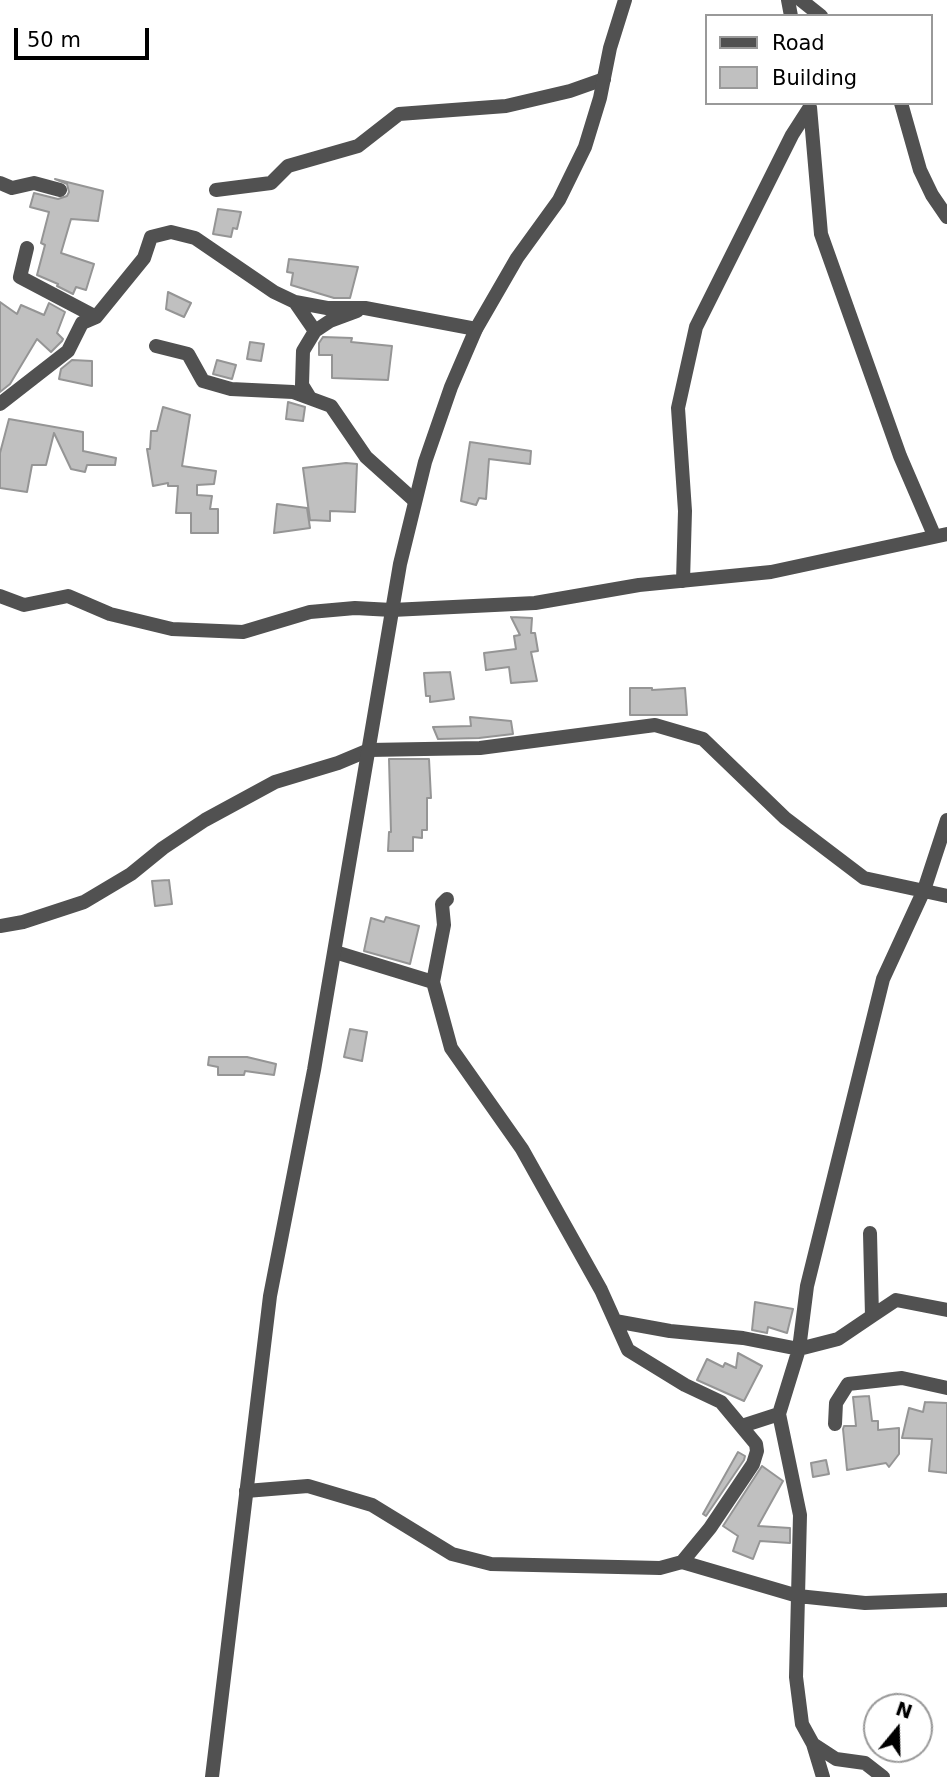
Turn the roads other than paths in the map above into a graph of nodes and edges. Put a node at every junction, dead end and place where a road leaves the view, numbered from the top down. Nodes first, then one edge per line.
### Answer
1 (625, 0) edge
2 (801, 0) edge
3 (818, 14) edge
4 (604, 79) junction
5 (810, 105) edge
6 (902, 105) edge
7 (0, 183) edge
8 (60, 190) dead end
9 (216, 190) dead end
10 (947, 217) edge
11 (27, 248) dead end
12 (295, 302) junction
13 (365, 308) junction
14 (96, 317) junction
15 (476, 329) junction
16 (315, 331) junction
17 (156, 345) dead end
18 (310, 398) junction
19 (0, 404) edge
20 (415, 501) junction
21 (940, 535) edge
22 (683, 581) junction
23 (0, 596) edge
24 (392, 610) junction
25 (369, 750) junction
26 (947, 820) edge
27 (924, 890) junction
28 (947, 896) edge
29 (447, 900) dead end
30 (0, 926) edge
31 (335, 952) junction
32 (433, 982) junction
33 (870, 1233) dead end
34 (947, 1310) edge
35 (872, 1317) junction
36 (615, 1321) junction
37 (799, 1349) junction
38 (947, 1388) edge
39 (779, 1414) junction
40 (835, 1424) dead end
41 (742, 1426) junction
42 (246, 1491) junction
43 (682, 1562) junction
44 (797, 1596) junction
45 (947, 1600) edge
46 (813, 1744) junction
47 (212, 1777) edge
48 (823, 1777) edge
49 (883, 1777) edge

1 - 4 street
2 - 3 street
4 - 9 street
4 - 15 street
5 - 21 street
5 - 22 street
6 - 10 street
7 - 8 street
11 - 14 street
12 - 13 street
12 - 14 street
12 - 16 street
13 - 15 street
13 - 16 street
14 - 19 street
15 - 20 street
16 - 18 street
17 - 18 street
18 - 20 street
20 - 24 street
21 - 22 street
22 - 24 street
23 - 24 street
24 - 25 street
25 - 27 street
25 - 30 street
25 - 31 street
26 - 27 street
27 - 28 street
27 - 37 street
29 - 32 street
31 - 32 street
31 - 42 street
32 - 36 street
33 - 35 street
34 - 35 street
35 - 37 street
36 - 37 street
36 - 41 street
37 - 39 street
38 - 40 street
39 - 41 street
39 - 44 street
41 - 43 street
42 - 43 street
42 - 47 street
43 - 44 street
44 - 45 street
44 - 46 street
46 - 48 street
46 - 49 street

